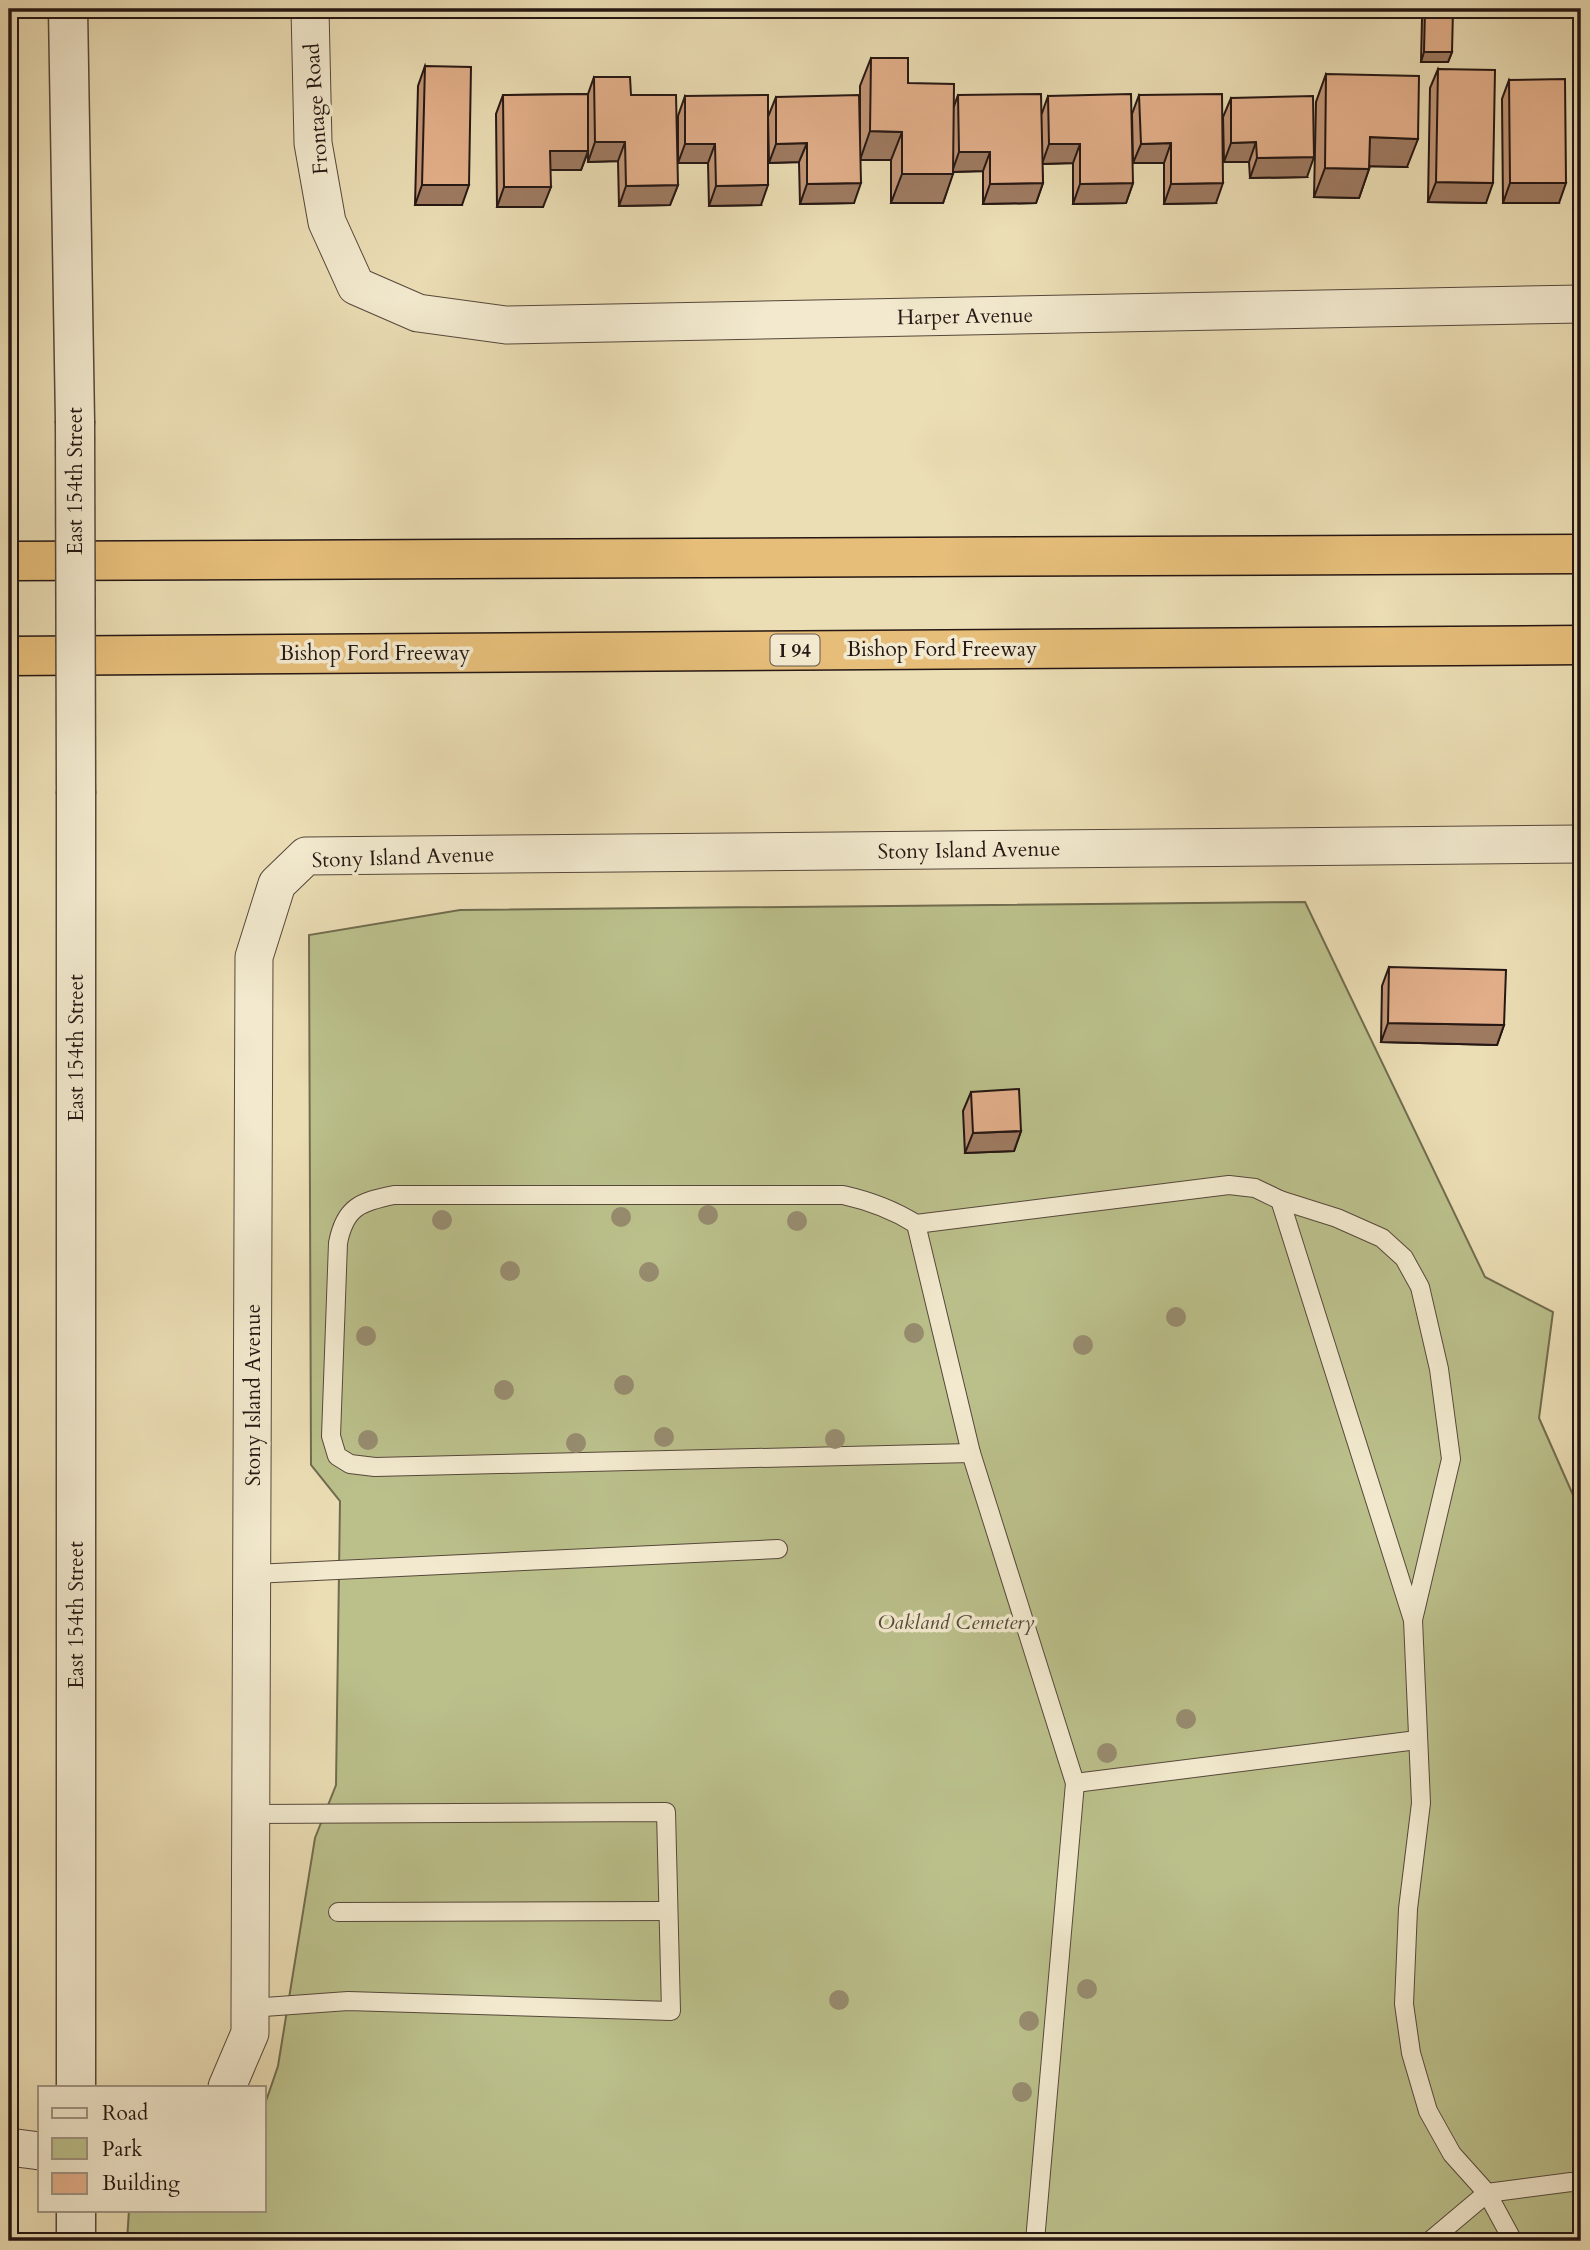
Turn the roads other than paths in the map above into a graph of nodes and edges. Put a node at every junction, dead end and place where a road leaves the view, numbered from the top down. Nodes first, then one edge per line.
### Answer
1 (68, 9) edge
2 (310, 9) edge
3 (356, 286) joint
4 (1581, 304) edge
5 (1581, 554) edge
6 (9, 561) edge
7 (1581, 645) edge
8 (9, 656) edge
9 (1581, 844) edge
10 (1280, 1200) junction
11 (916, 1224) junction
12 (971, 1453) junction
13 (778, 1549) dead end
14 (253, 1574) junction
15 (1413, 1620) junction
16 (1417, 1740) junction
17 (1075, 1783) junction
18 (252, 1814) junction
19 (668, 1910) junction
20 (338, 1912) dead end
21 (250, 2008) junction
22 (76, 2086) edge
23 (227, 2086) edge
24 (9, 2147) edge
25 (38, 2151) edge
26 (1581, 2183) edge
27 (1487, 2193) junction
28 (76, 2212) edge
29 (76, 2241) edge
30 (1034, 2241) edge
31 (1430, 2241) edge
32 (1513, 2241) edge

1 - 22 street, East 154th Street, bridge
2 - 3 street, Frontage Road
3 - 4 street, Harper Avenue
5 - 6 highway
7 - 8 highway, Bishop Ford Freeway / I 94
9 - 14 street, Stony Island Avenue
10 - 11 lane
10 - 15 lane
10 - 15 lane
11 - 12 lane
11 - 12 lane
12 - 17 lane
13 - 14 lane
14 - 18 street, Stony Island Avenue
15 - 16 lane
16 - 17 lane
16 - 27 lane
17 - 30 lane
18 - 19 lane
18 - 21 street, Stony Island Avenue
19 - 20 lane
19 - 21 lane
21 - 23 street, Stony Island Avenue
24 - 25 street
26 - 27 lane
27 - 31 lane
27 - 32 lane
28 - 29 street

